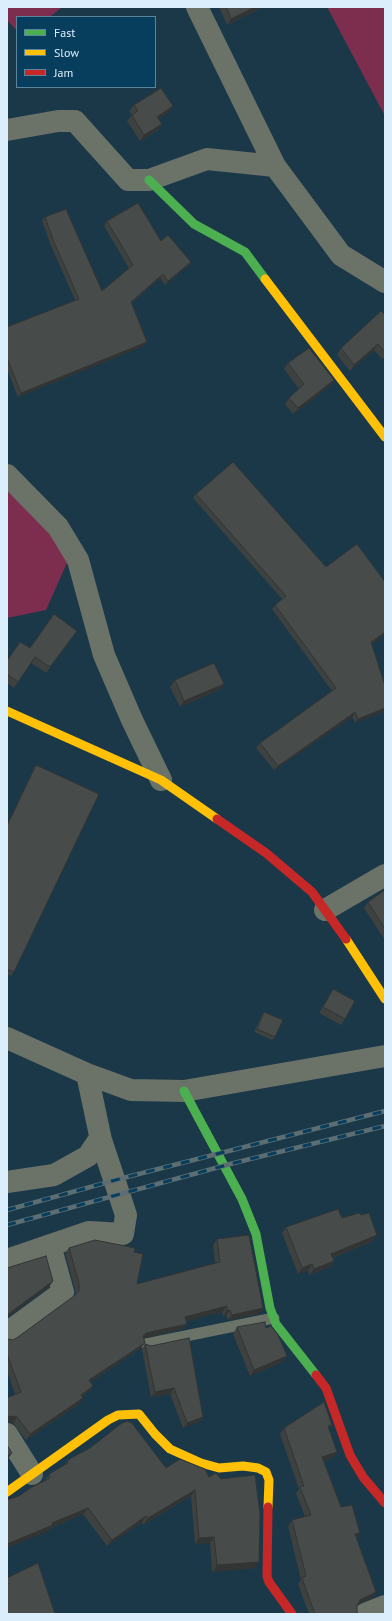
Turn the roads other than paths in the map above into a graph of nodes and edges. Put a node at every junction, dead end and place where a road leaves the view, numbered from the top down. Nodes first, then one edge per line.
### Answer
1 (197, 7) edge
2 (7, 130) edge
3 (275, 166) junction
4 (149, 180) junction
5 (385, 282) edge
6 (385, 438) edge
7 (7, 475) edge
8 (7, 711) edge
9 (161, 780) junction
10 (385, 875) edge
11 (325, 910) junction
12 (385, 999) edge
13 (7, 1038) edge
14 (385, 1056) edge
15 (87, 1074) junction
16 (184, 1091) junction
17 (100, 1138) junction
18 (7, 1182) edge
19 (50, 1245) junction
20 (7, 1260) edge
21 (274, 1318) junction
22 (7, 1333) edge
23 (146, 1344) edge
24 (7, 1434) edge
25 (32, 1474) junction
26 (7, 1492) edge
27 (385, 1503) edge
28 (385, 1606) edge
29 (292, 1614) edge
30 (365, 1614) edge

1 - 3 street
2 - 4 street
3 - 4 street
3 - 5 street
4 - 6 street
7 - 9 street
8 - 9 street
9 - 11 street
10 - 11 street
11 - 12 street
13 - 15 street
14 - 16 street
15 - 16 street
15 - 17 street
16 - 21 street
17 - 18 street
17 - 19 street
19 - 20 street
19 - 22 street
21 - 23 lane
21 - 27 street
24 - 25 street
25 - 26 street
25 - 29 street
28 - 30 street

